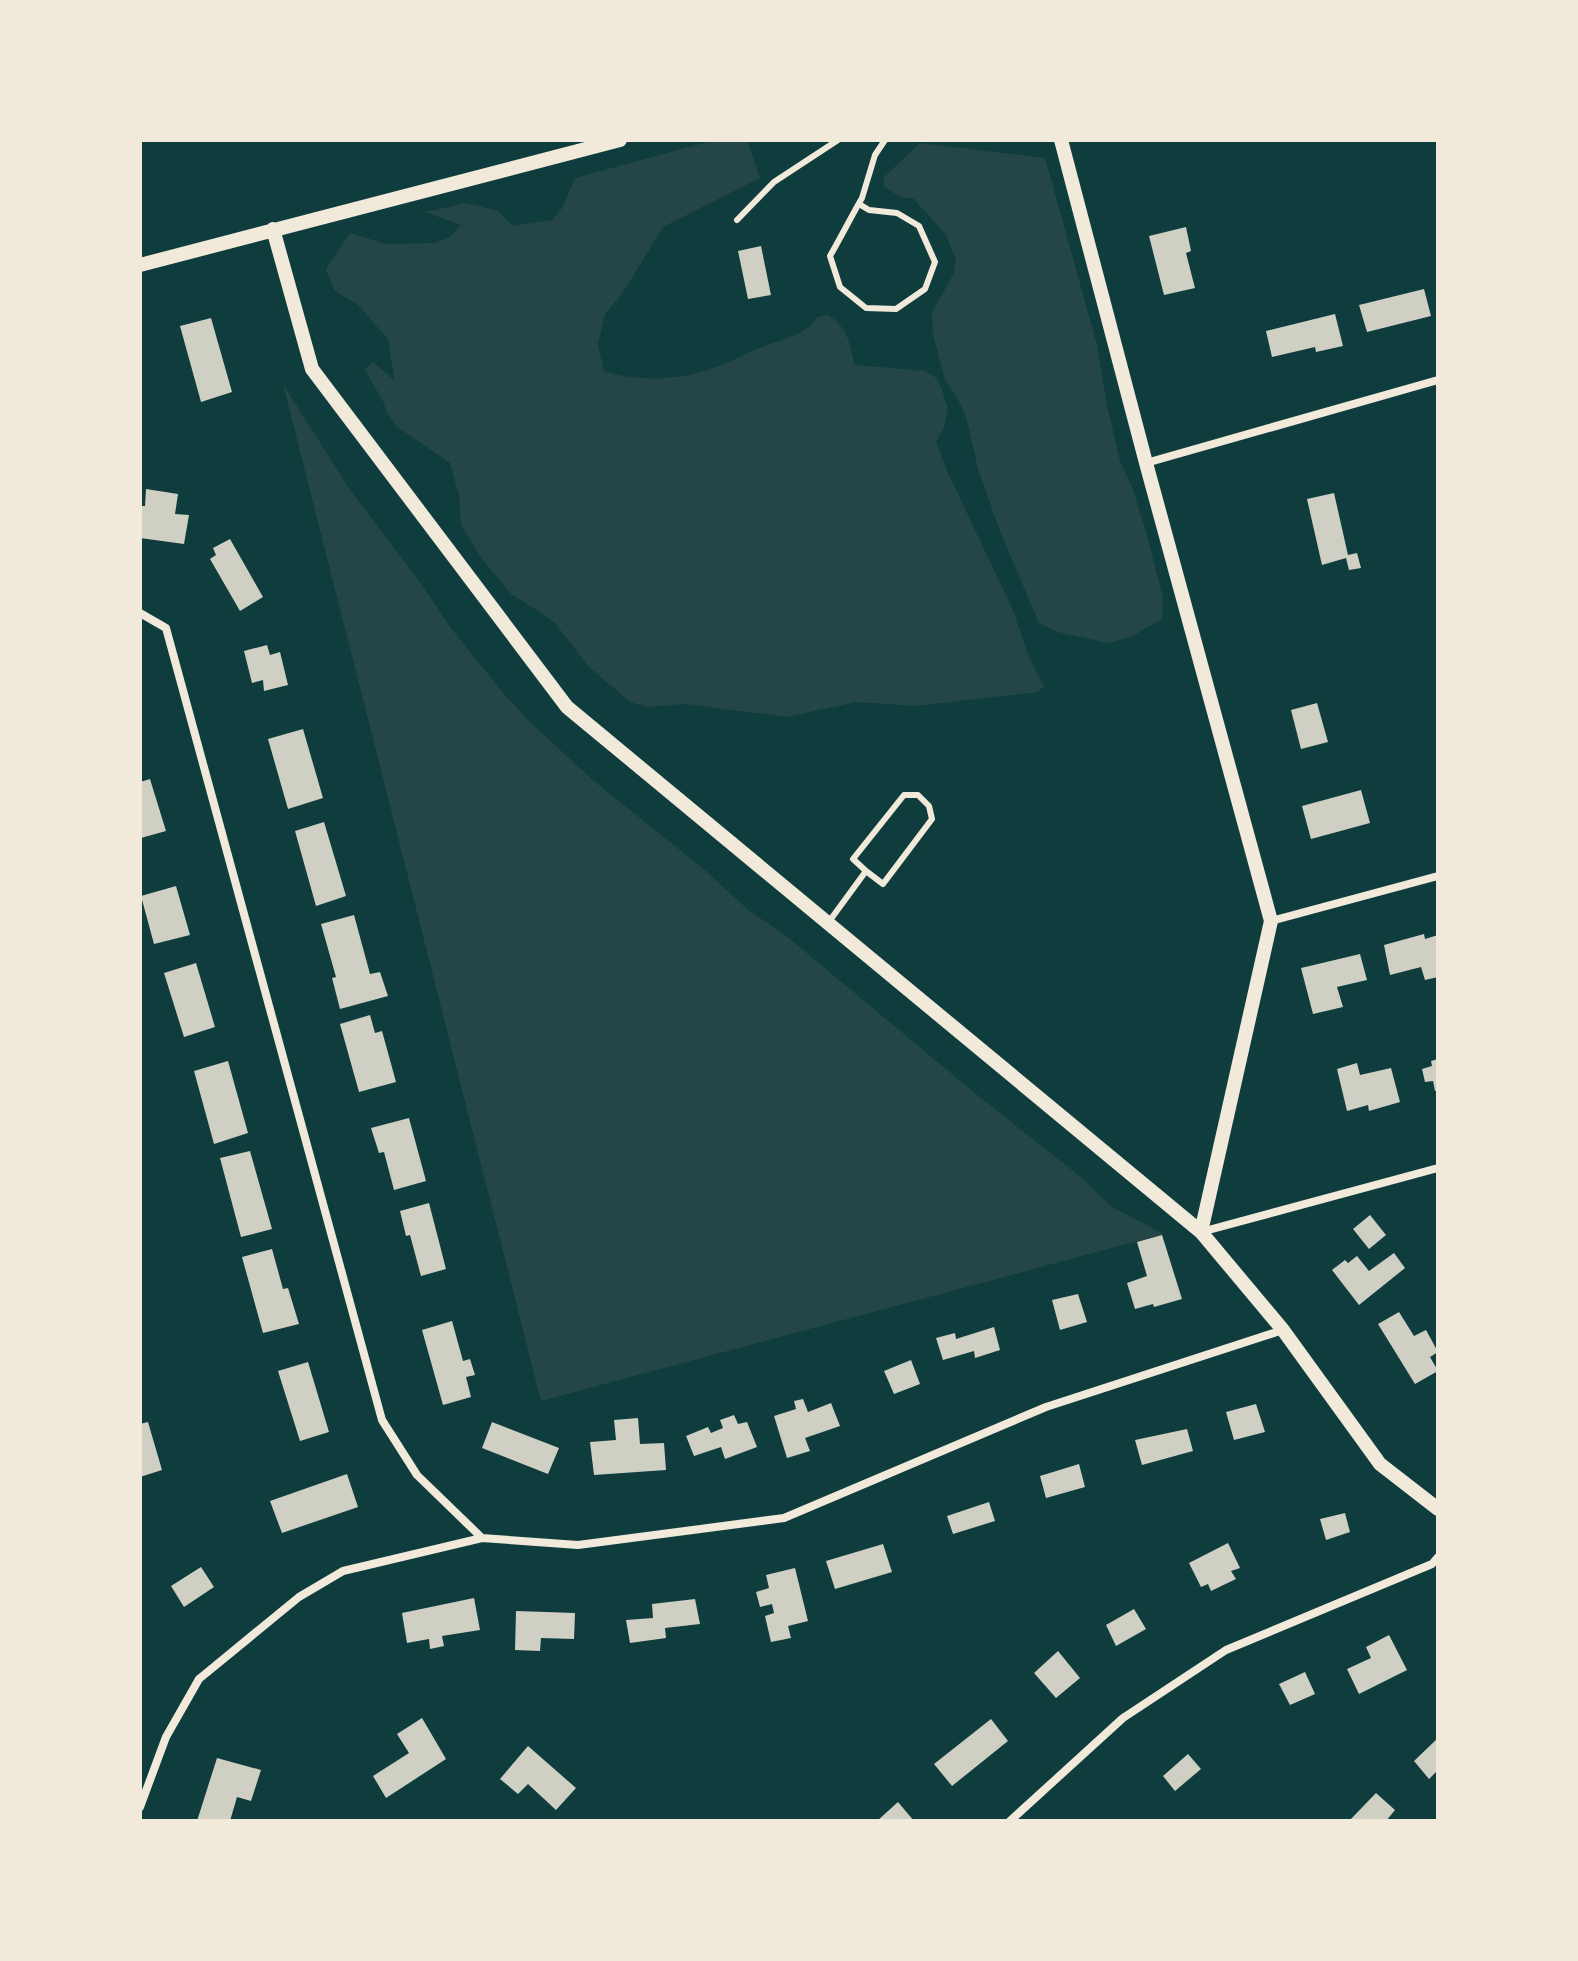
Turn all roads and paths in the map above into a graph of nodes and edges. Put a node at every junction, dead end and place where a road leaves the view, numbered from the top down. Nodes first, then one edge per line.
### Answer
1 (620, 140) edge
2 (838, 140) edge
3 (885, 140) edge
4 (1061, 140) edge
5 (859, 204) junction
6 (737, 220) dead end
7 (273, 229) junction
8 (140, 265) edge
9 (1438, 380) edge
10 (1146, 463) junction
11 (140, 613) edge
12 (866, 871) junction
13 (1438, 876) edge
14 (1271, 921) junction
15 (828, 923) junction
16 (1438, 1168) edge
17 (1201, 1232) junction
18 (1283, 1330) junction
19 (1438, 1509) edge
20 (482, 1538) junction
21 (1438, 1557) edge
22 (140, 1807) edge
23 (1010, 1821) edge

1 - 7 street
2 - 6 lane
3 - 5 lane
4 - 10 street
5 - 5 lane
7 - 8 street
7 - 15 street
9 - 10 street
10 - 14 street
11 - 20 street
12 - 12 lane
12 - 15 lane
13 - 14 street
14 - 17 street
15 - 17 street
16 - 17 street
17 - 18 street
18 - 19 street
18 - 20 street
20 - 22 street
21 - 23 street

